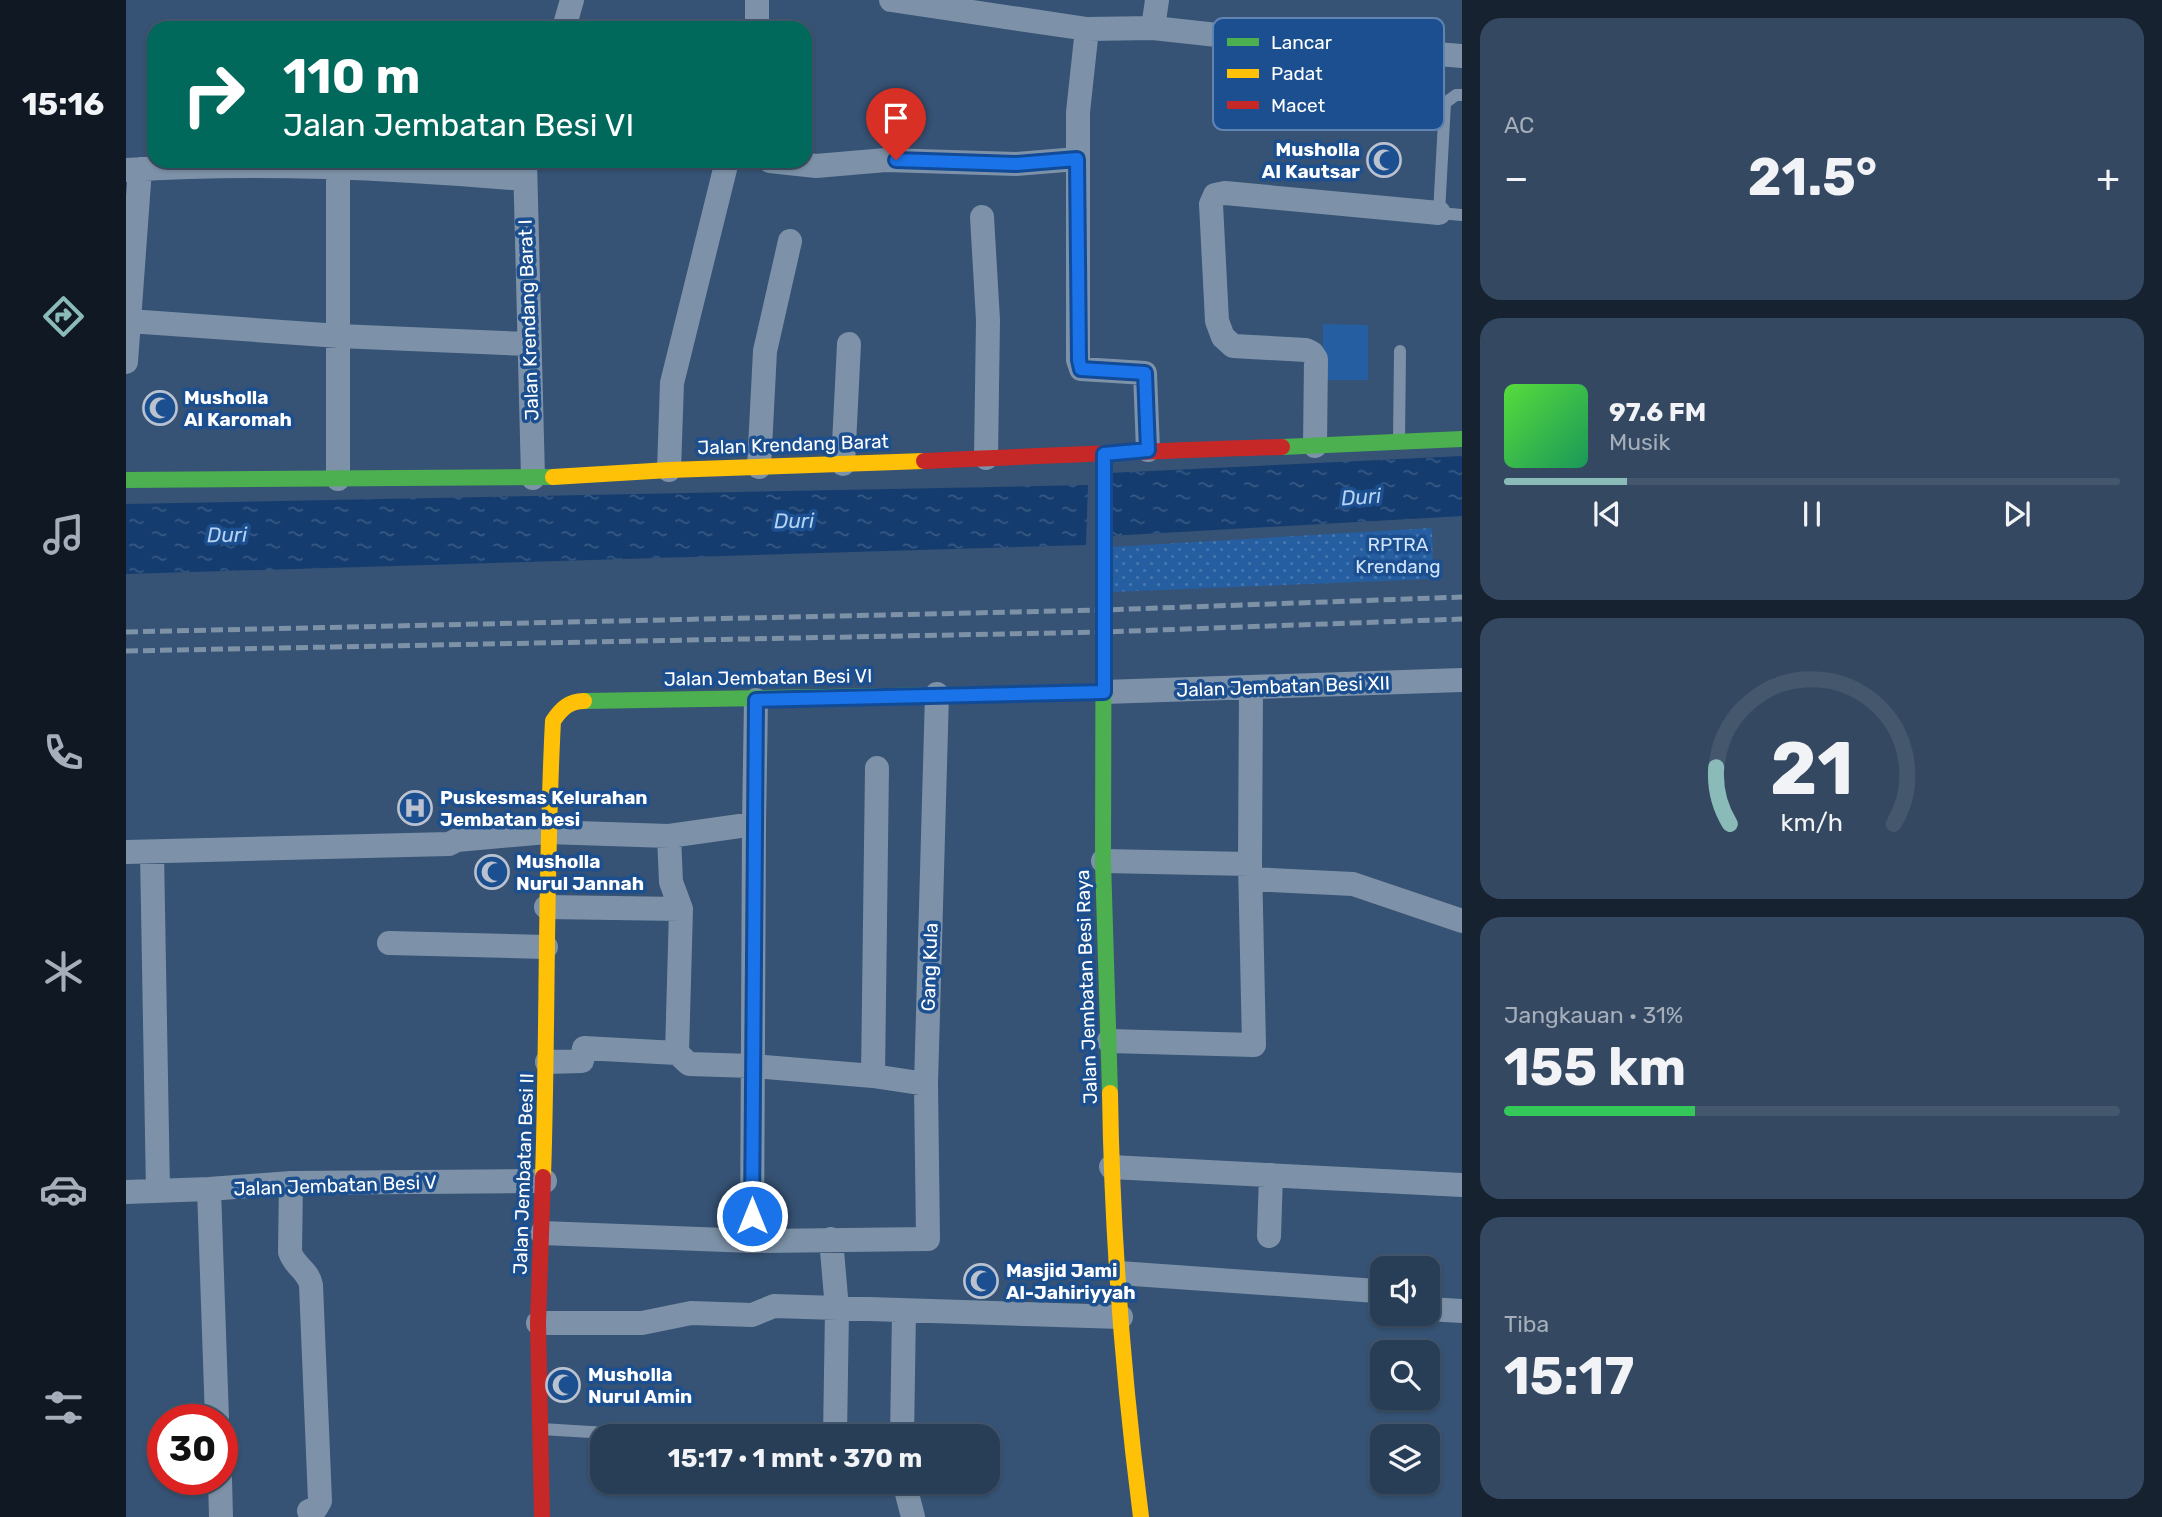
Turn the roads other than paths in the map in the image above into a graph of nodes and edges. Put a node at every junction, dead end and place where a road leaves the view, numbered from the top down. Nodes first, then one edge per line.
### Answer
1 (572, 0) edge
2 (757, 0) edge
3 (891, 0) edge
4 (1157, 0) edge
5 (566, 21) edge
6 (757, 21) edge
7 (1153, 28) junction
8 (1087, 29) junction
9 (1213, 35) edge
10 (1444, 54) edge
11 (1462, 55) edge
12 (1462, 95) edge
13 (1077, 159) junction
14 (812, 166) edge
15 (236, 168) edge
16 (338, 168) edge
17 (373, 168) edge
18 (725, 168) edge
19 (133, 170) edge
20 (524, 170) edge
21 (1451, 214) edge
22 (982, 217) dead end
23 (790, 241) dead end
24 (131, 253) edge
25 (339, 336) junction
26 (127, 339) edge
27 (528, 344) junction
28 (849, 344) dead end
29 (1400, 351) dead end
30 (1462, 439) edge
31 (1399, 442) junction
32 (1315, 446) junction
33 (1148, 450) junction
34 (1104, 454) junction
35 (986, 458) junction
36 (844, 464) junction
37 (759, 467) junction
38 (669, 470) junction
39 (533, 478) junction
40 (338, 479) junction
41 (126, 480) edge
42 (1462, 680) edge
43 (1251, 688) junction
44 (1104, 692) junction
45 (937, 694) junction
46 (756, 700) junction
47 (877, 768) dead end
48 (754, 824) junction
49 (547, 832) junction
50 (669, 835) junction
51 (126, 852) edge
52 (152, 852) junction
53 (1103, 861) junction
54 (1250, 872) junction
55 (546, 907) junction
56 (681, 909) junction
57 (1462, 921) edge
58 (389, 943) dead end
59 (546, 947) junction
60 (1110, 1041) junction
61 (677, 1054) junction
62 (547, 1062) junction
63 (752, 1066) junction
64 (873, 1076) junction
65 (926, 1084) junction
66 (1111, 1167) junction
67 (1272, 1175) junction
68 (545, 1181) junction
69 (291, 1183) junction
70 (1462, 1185) edge
71 (209, 1189) junction
72 (158, 1191) junction
73 (126, 1192) edge
74 (542, 1233) junction
75 (1269, 1237) dead end
76 (831, 1239) junction
77 (752, 1241) junction
78 (1119, 1273) junction
79 (1370, 1291) edge
80 (837, 1309) junction
81 (1440, 1310) edge
82 (904, 1311) junction
83 (1462, 1311) edge
84 (1121, 1317) junction
85 (538, 1322) junction
86 (216, 1404) edge
87 (835, 1424) edge
88 (902, 1424) edge
89 (541, 1429) junction
90 (590, 1432) edge
91 (908, 1494) edge
92 (220, 1495) edge
93 (309, 1511) dead end
94 (221, 1517) edge
95 (542, 1517) edge
96 (913, 1517) edge
97 (1141, 1517) edge

1 - 5 street
2 - 6 street
3 - 8 street
4 - 7 street
7 - 8 street
7 - 9 street
8 - 13 street
10 - 11 street
12 - 21 lane
13 - 14 street
13 - 33 street
15 - 19 street
16 - 25 street
17 - 20 street
18 - 38 street
19 - 24 street
20 - 27 street, Jalan Krendang Barat I
21 - 32 street
22 - 35 street
23 - 37 street
24 - 26 street
25 - 26 street
25 - 27 street
25 - 40 street
27 - 39 street, Jalan Krendang Barat I
28 - 36 street
29 - 31 lane
30 - 31 street, Jalan Krendang Barat
31 - 32 street, Jalan Krendang Barat
32 - 33 street, Jalan Krendang Barat
33 - 34 street, Jalan Krendang Barat
34 - 35 street, Jalan Krendang Barat
34 - 44 street, Jalan Jembatan Besi Raya
35 - 36 street, Jalan Krendang Barat
36 - 37 street, Jalan Krendang Barat
37 - 38 street, Jalan Krendang Barat
38 - 39 street, Jalan Krendang Barat
39 - 40 street, Jalan Krendang Barat
40 - 41 street, Jalan Krendang Barat
42 - 43 street, Jalan Jembatan Besi XII
43 - 44 street, Jalan Jembatan Besi XII
43 - 54 street
44 - 45 street, Jalan Jembatan Besi VI
44 - 53 street, Jalan Jembatan Besi Raya
45 - 46 street, Jalan Jembatan Besi VI
45 - 65 street, Gang Kula
46 - 48 street
46 - 49 street, Jalan Jembatan Besi VI
47 - 64 street
48 - 50 street
48 - 63 street
49 - 50 street
49 - 52 street
49 - 55 street, Jalan Jembatan Besi II
50 - 56 street
51 - 52 street
52 - 72 street
53 - 54 street
53 - 60 street, Jalan Jembatan Besi Raya
54 - 57 street
54 - 60 street
55 - 56 street
55 - 59 street, Jalan Jembatan Besi II
56 - 61 street
58 - 59 street
59 - 62 street, Jalan Jembatan Besi II
60 - 66 street, Jalan Jembatan Besi Raya
61 - 62 street
61 - 63 street
62 - 68 street, Jalan Jembatan Besi II
63 - 64 street
63 - 77 street
64 - 65 street
65 - 76 street, Gang Kula
66 - 67 street
66 - 78 street, Jalan Jembatan Besi Raya
67 - 70 street
67 - 75 street
68 - 69 street, Jalan Jembatan Besi V
68 - 74 street, Jalan Jembatan Besi II
69 - 71 street, Jalan Jembatan Besi V
69 - 93 street
71 - 72 street, Jalan Jembatan Besi V
71 - 86 street
72 - 73 street, Jalan Jembatan Besi V
74 - 77 street
74 - 85 street, Jalan Jembatan Besi II
76 - 77 street
76 - 80 street
78 - 79 street
78 - 84 street, Jalan Jembatan Besi Raya
80 - 82 street
80 - 85 street
80 - 87 street
81 - 83 street
82 - 84 street
82 - 88 street
84 - 97 street, Jalan Jembatan Besi Raya
85 - 89 street, Jalan Jembatan Besi II
89 - 90 lane
89 - 95 street, Jalan Jembatan Besi II
91 - 96 street
92 - 94 street

